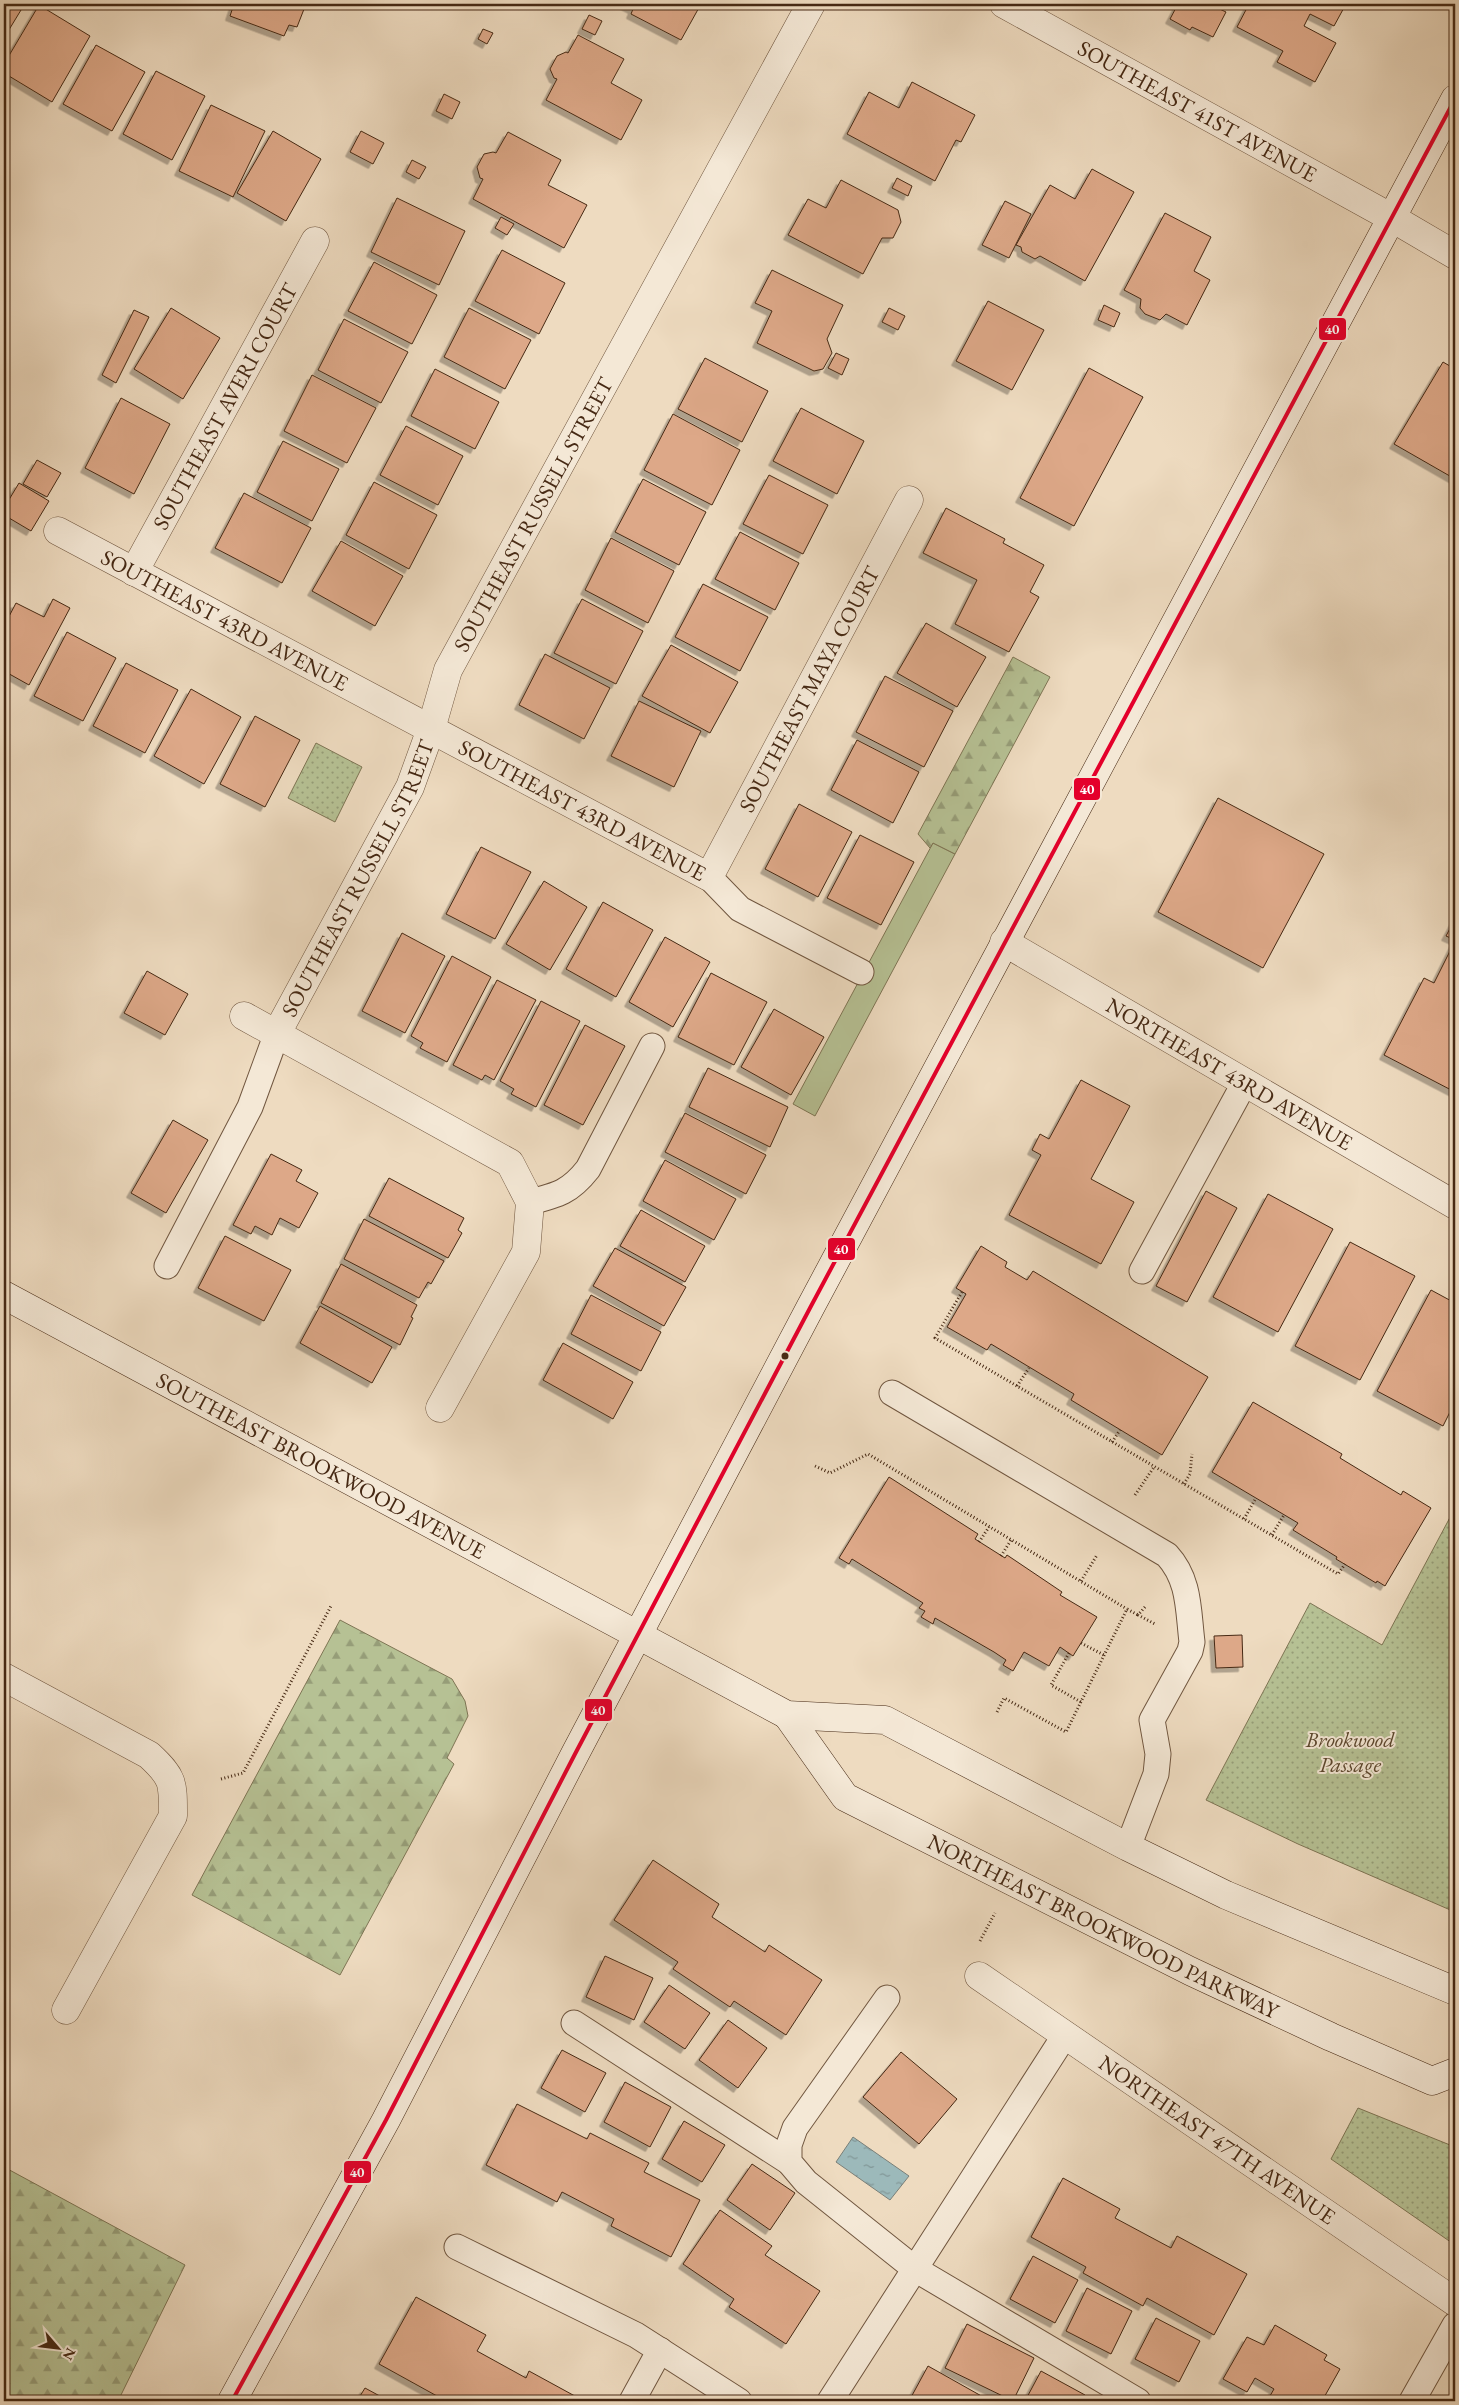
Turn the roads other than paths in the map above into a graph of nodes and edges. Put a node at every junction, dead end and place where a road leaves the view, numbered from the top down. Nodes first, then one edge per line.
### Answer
1 (811, 4) edge
2 (1004, 4) edge
3 (1455, 99) edge
4 (1392, 218) junction
5 (315, 242) dead end
6 (1455, 255) edge
7 (909, 500) dead end
8 (58, 531) dead end
9 (134, 572) junction
10 (431, 730) junction
11 (709, 877) junction
12 (1004, 942) junction
13 (861, 972) dead end
14 (244, 1016) dead end
15 (278, 1034) junction
16 (652, 1046) dead end
17 (1245, 1082) junction
18 (530, 1202) junction
19 (1455, 1205) edge
20 (167, 1266) dead end
21 (1142, 1271) dead end
22 (4, 1295) edge
23 (892, 1393) dead end
24 (440, 1408) dead end
25 (638, 1635) junction
26 (4, 1677) edge
27 (787, 1715) junction
28 (1128, 1847) junction
29 (979, 1976) road end
30 (1455, 1991) edge
31 (887, 1998) dead end
32 (66, 2010) dead end
33 (574, 2023) dead end
34 (1065, 2035) junction
35 (1455, 2072) edge
36 (789, 2162) junction
37 (456, 2247) dead end
38 (915, 2269) junction
39 (1455, 2302) edge
40 (1455, 2325) edge
41 (660, 2350) junction
42 (232, 2401) edge
43 (632, 2401) edge
44 (739, 2401) edge
45 (830, 2401) edge
46 (1138, 2401) edge
47 (1412, 2401) edge

1 - 10 street, SOUTHEAST RUSSELL STREET
2 - 4 street, SOUTHEAST 41ST AVENUE
3 - 4 street
4 - 6 street, SOUTHEAST 41ST AVENUE
4 - 12 street
5 - 9 street, SOUTHEAST AVERI COURT
7 - 11 street, SOUTHEAST MAYA COURT
8 - 9 street, SOUTHEAST 43RD AVENUE
9 - 10 street, SOUTHEAST 43RD AVENUE
10 - 11 street, SOUTHEAST 43RD AVENUE
10 - 15 street, SOUTHEAST RUSSELL STREET
11 - 13 lane, SOUTHEAST 43RD AVENUE
12 - 17 street, NORTHEAST 43RD AVENUE
12 - 25 street
14 - 15 street
15 - 18 street
15 - 20 lane
16 - 18 lane
17 - 19 street, NORTHEAST 43RD AVENUE
17 - 21 lane
18 - 24 street
22 - 25 street, SOUTHEAST BROOKWOOD AVENUE
23 - 28 lane
25 - 27 street, NORTHEAST BROOKWOOD PARKWAY
25 - 42 street
26 - 32 street
27 - 28 street, NORTHEAST BROOKWOOD PARKWAY
27 - 35 street, NORTHEAST BROOKWOOD PARKWAY
28 - 30 street, NORTHEAST BROOKWOOD PARKWAY
29 - 34 street, NORTHEAST 47TH AVENUE
31 - 36 lane
33 - 36 lane
34 - 38 lane
34 - 39 street, NORTHEAST 47TH AVENUE
36 - 38 lane
37 - 41 lane
38 - 45 lane
38 - 46 lane
40 - 47 lane
41 - 43 lane
41 - 44 lane

